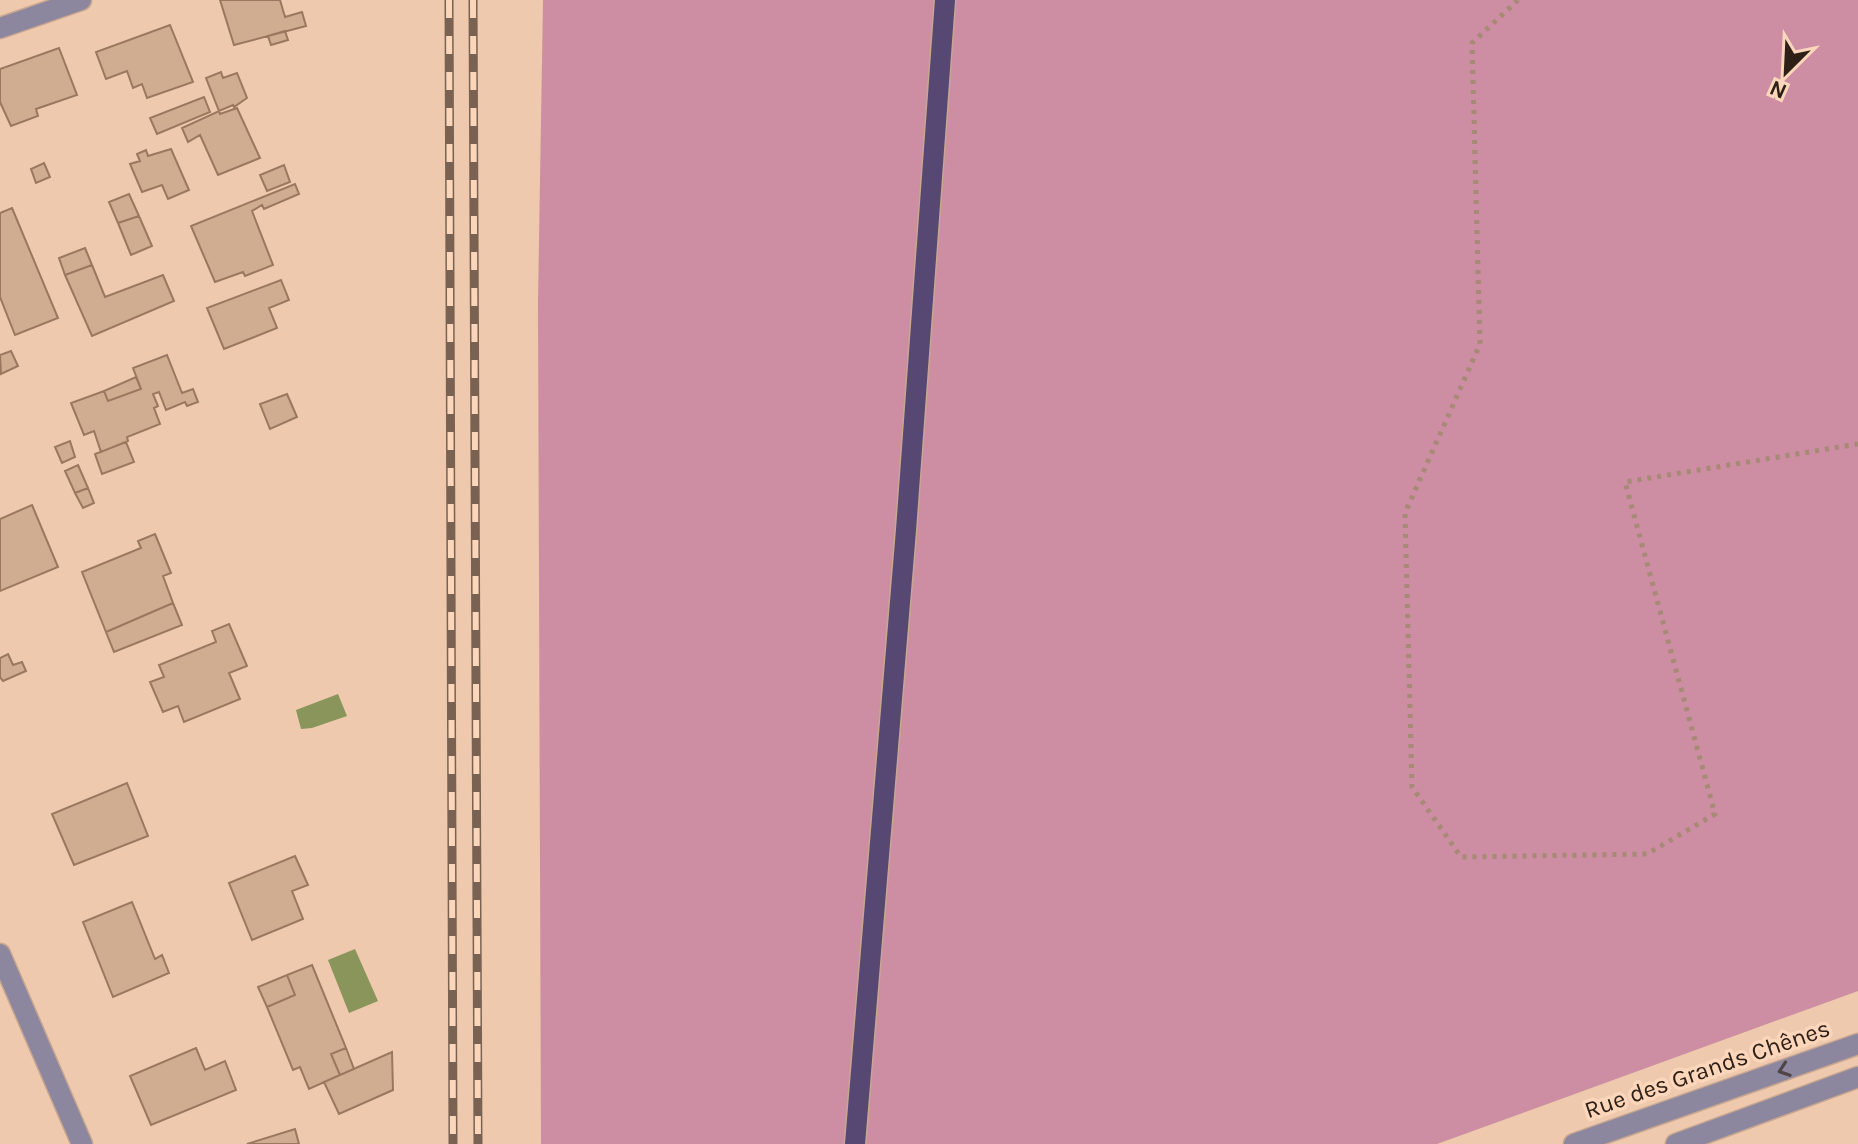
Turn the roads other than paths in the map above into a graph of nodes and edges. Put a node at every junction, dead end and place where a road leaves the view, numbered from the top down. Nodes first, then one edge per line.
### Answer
1 (81, 0) edge
2 (945, 0) edge
3 (0, 28) edge
4 (0, 954) edge
5 (1858, 1044) edge
6 (1858, 1077) edge
7 (82, 1144) edge
8 (855, 1144) edge
9 (1574, 1144) edge
10 (1676, 1144) edge

1 - 3 street
2 - 8 main road
4 - 7 street
5 -> 9 street, Rue des Grands Chênes
6 - 10 street

